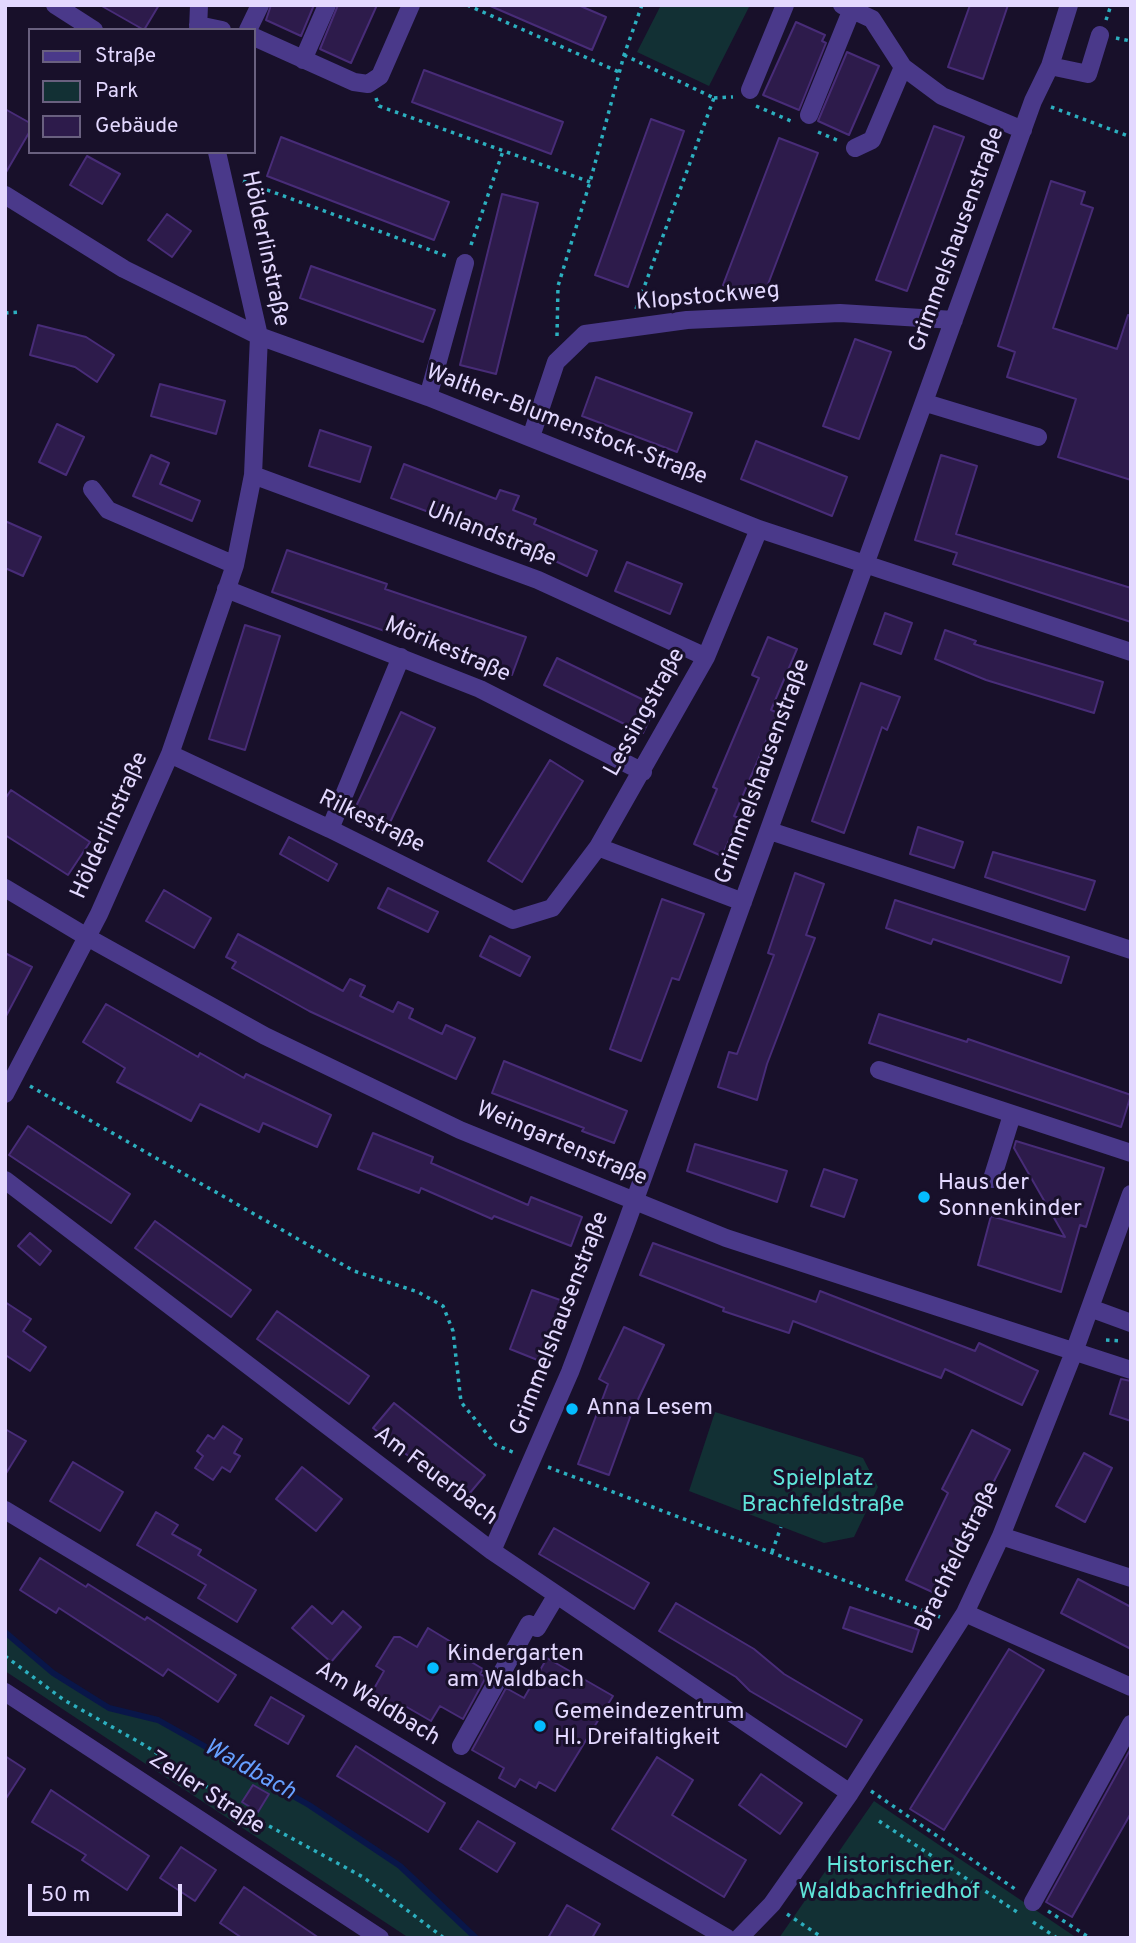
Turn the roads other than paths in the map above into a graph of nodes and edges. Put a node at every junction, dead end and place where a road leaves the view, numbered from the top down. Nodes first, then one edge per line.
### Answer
1 (55, 5) edge
2 (199, 5) edge
3 (260, 5) edge
4 (327, 5) edge
5 (411, 5) edge
6 (785, 5) edge
7 (1069, 5) edge
8 (847, 7) edge
9 (875, 12) edge
10 (91, 28) edge
11 (198, 28) edge
12 (249, 28) edge
13 (1100, 35) dead end
14 (256, 38) edge
15 (303, 60) junction
16 (1050, 66) junction
17 (903, 67) junction
18 (750, 90) dead end
19 (801, 118) road end
20 (1023, 131) junction
21 (855, 148) road end
22 (218, 154) edge
23 (5, 195) edge
24 (465, 263) road end
25 (954, 320) junction
26 (258, 337) junction
27 (428, 397) junction
28 (926, 403) junction
29 (531, 437) junction
30 (1038, 437) dead end
31 (253, 475) junction
32 (92, 489) dead end
33 (759, 529) junction
34 (864, 564) junction
35 (235, 565) junction
36 (226, 589) junction
37 (1131, 652) edge
38 (401, 657) junction
39 (706, 657) junction
40 (170, 754) junction
41 (643, 772) junction
42 (330, 829) junction
43 (770, 831) junction
44 (598, 847) junction
45 (5, 888) edge
46 (743, 902) junction
47 (552, 908) joint
48 (87, 937) junction
49 (1131, 950) edge
50 (879, 1070) dead end
51 (5, 1094) edge
52 (1012, 1115) junction
53 (1131, 1153) edge
54 (992, 1179) dead end
55 (5, 1180) edge
56 (1131, 1195) edge
57 (634, 1203) junction
58 (1090, 1308) junction
59 (1131, 1323) edge
60 (1074, 1352) junction
61 (1131, 1370) edge
62 (5, 1510) edge
63 (1001, 1536) junction
64 (492, 1551) junction
65 (1131, 1578) edge
66 (556, 1596) junction
67 (961, 1619) junction
68 (1131, 1687) edge
69 (5, 1692) edge
70 (1131, 1724) edge
71 (461, 1746) dead end
72 (854, 1787) junction
73 (1033, 1902) road end
74 (380, 1938) edge
75 (727, 1938) edge
76 (739, 1938) edge

1 - 10 street
2 - 11 street
3 - 12 street
4 - 15 street
5 - 15 street
6 - 18 street
7 - 16 street, Grimmelshausenstraße
8 - 9 street
8 - 19 street
9 - 17 street
13 - 16 street
14 - 15 street
16 - 20 street, Grimmelshausenstraße
17 - 20 street
17 - 21 street
20 - 25 street, Grimmelshausenstraße
22 - 26 street, Hölderlinstraße
23 - 26 street, Walther-Blumenstock-Straße
24 - 27 street
25 - 28 street, Grimmelshausenstraße
25 - 29 street, Klopstockweg
26 - 27 street, Walther-Blumenstock-Straße
26 - 31 street, Hölderlinstraße
27 - 29 street, Walther-Blumenstock-Straße
28 - 30 street
28 - 34 street, Grimmelshausenstraße
29 - 33 street, Walther-Blumenstock-Straße
31 - 35 street, Hölderlinstraße
31 - 39 street, Uhlandstraße
32 - 35 street
33 - 34 street, Walther-Blumenstock-Straße
33 - 39 street, Lessingstraße
34 - 37 street, Walther-Blumenstock-Straße
34 - 43 street, Grimmelshausenstraße
35 - 36 street, Hölderlinstraße
36 - 38 street, Mörikestraße
36 - 40 street, Hölderlinstraße
38 - 41 street, Mörikestraße
38 - 42 street
39 - 41 street, Lessingstraße
40 - 42 street, Rilkestraße
40 - 48 street, Hölderlinstraße
41 - 44 street, Lessingstraße
42 - 47 street, Rilkestraße
43 - 46 street, Grimmelshausenstraße
43 - 49 street
44 - 46 street
44 - 47 street, Lessingstraße
45 - 48 street, Weingartenstraße
46 - 57 street, Grimmelshausenstraße
48 - 51 street, Hölderlinstraße
48 - 57 street, Weingartenstraße
50 - 52 street
52 - 53 street
52 - 54 street
55 - 64 street, Am Feuerbach
56 - 58 street, Brachfeldstraße
57 - 60 street, Weingartenstraße
57 - 64 street, Grimmelshausenstraße
58 - 59 street
58 - 60 street, Brachfeldstraße
60 - 61 street, Weingartenstraße
60 - 63 street, Brachfeldstraße
62 - 75 street, Am Waldbach
63 - 65 street
63 - 67 street, Brachfeldstraße
64 - 66 street, Am Feuerbach
66 - 71 street
66 - 72 street, Am Feuerbach
67 - 68 street
67 - 72 street, Brachfeldstraße
69 - 74 street, Zeller Straße
70 - 73 street
72 - 76 street, Brachfeldstraße

